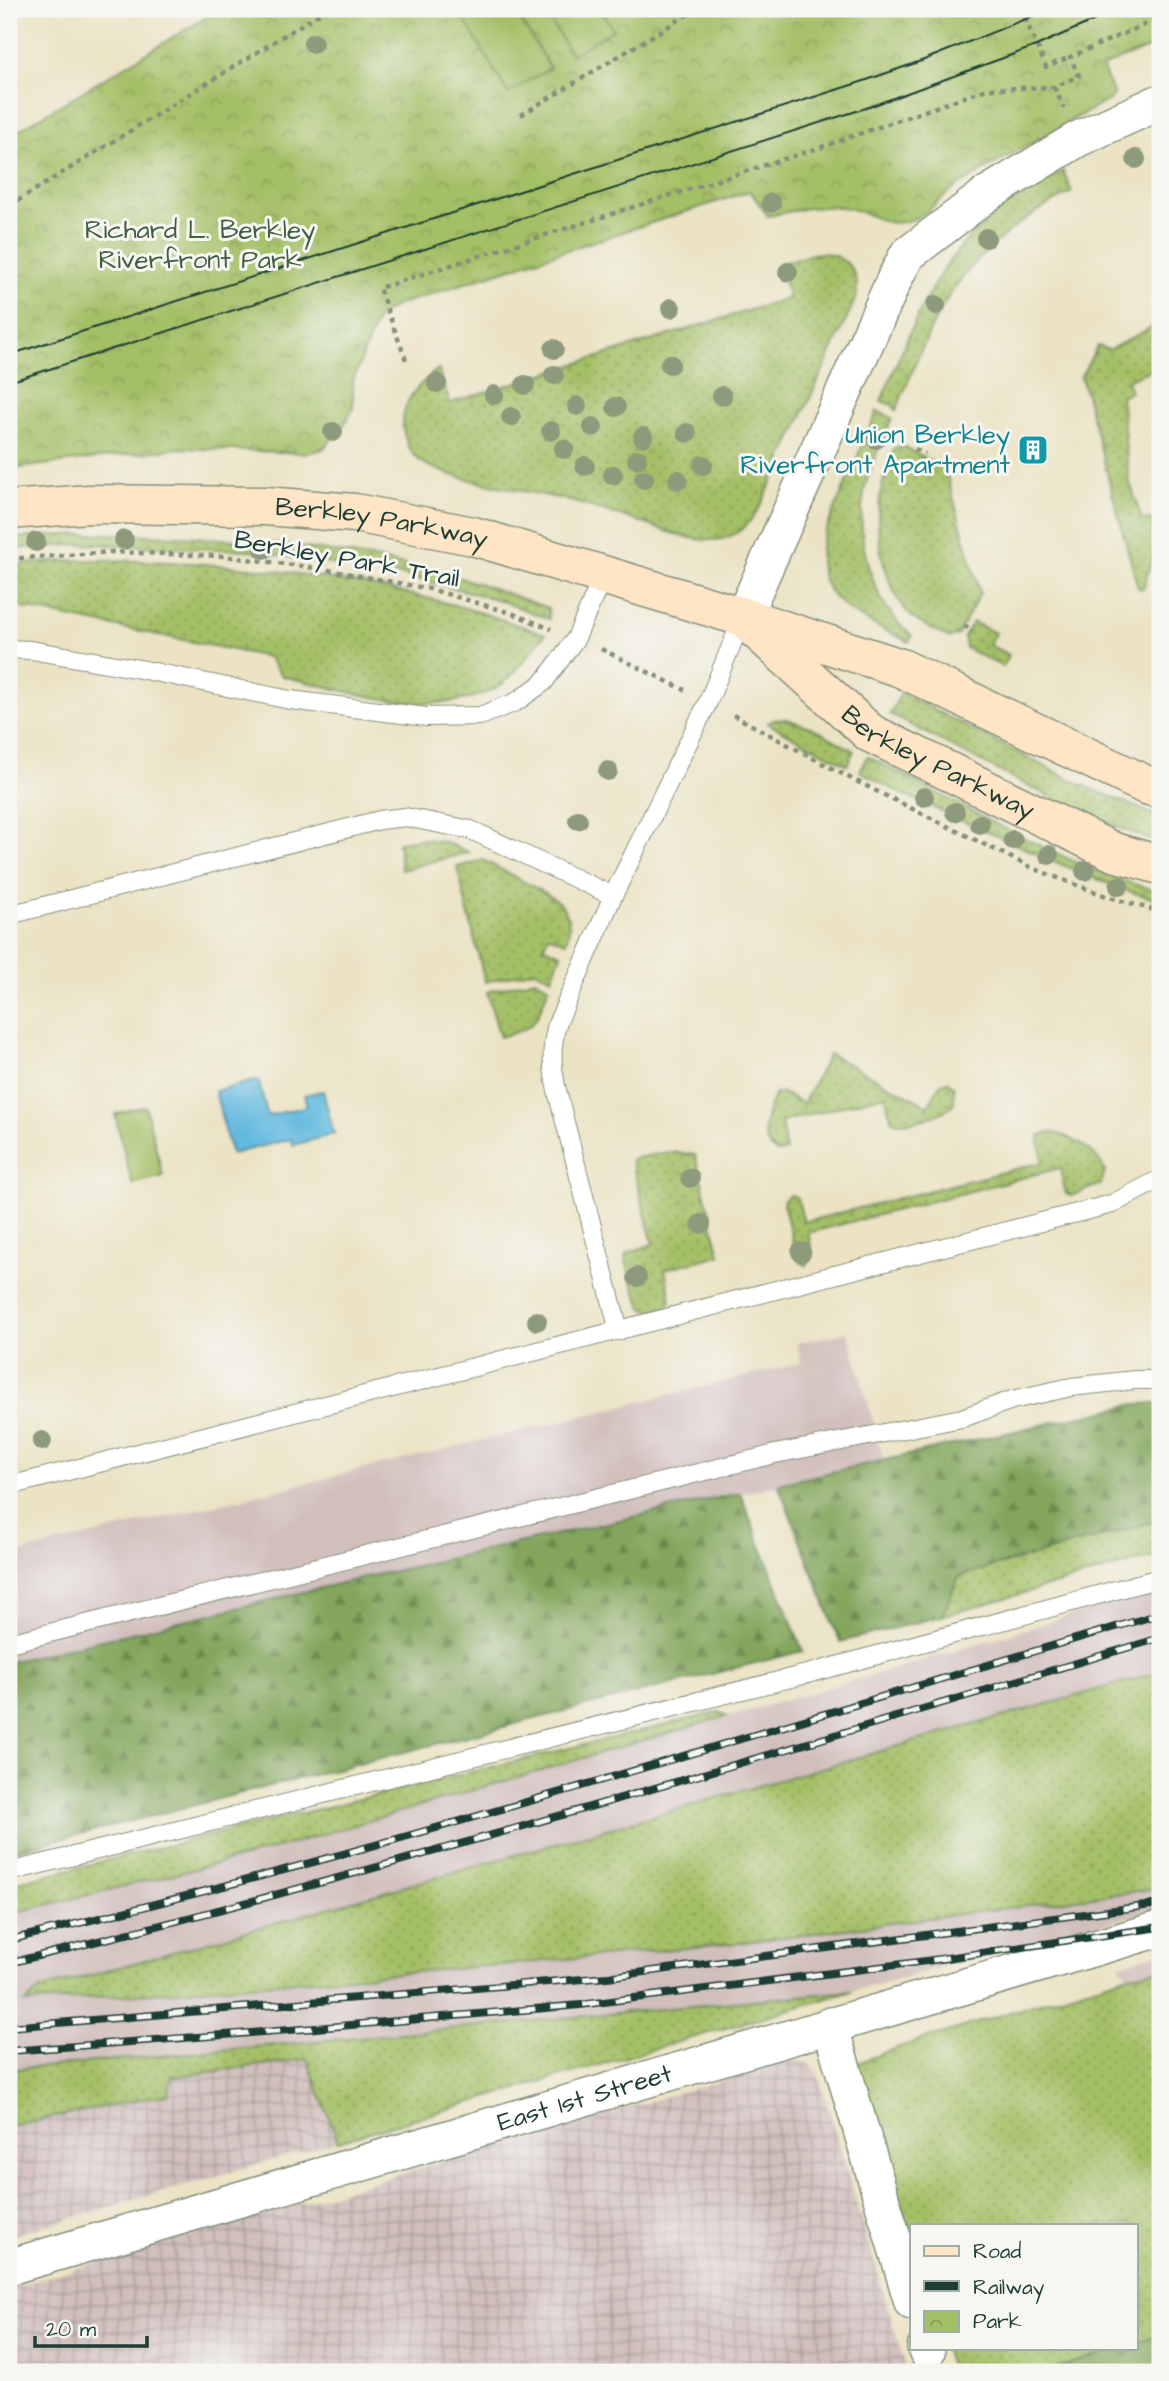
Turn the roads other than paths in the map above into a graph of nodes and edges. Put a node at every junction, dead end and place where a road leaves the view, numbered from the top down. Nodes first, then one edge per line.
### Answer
1 (1160, 102) edge
2 (9, 510) edge
3 (604, 574) junction
4 (743, 617) junction
5 (9, 649) edge
6 (1160, 789) edge
7 (1160, 865) edge
8 (613, 896) junction
9 (9, 915) edge
10 (1160, 1179) edge
11 (619, 1331) junction
12 (1160, 1380) edge
13 (9, 1486) edge
14 (1160, 1577) edge
15 (9, 1643) edge
16 (9, 1872) edge
17 (1160, 1929) edge
18 (830, 2025) junction
19 (9, 2267) edge
20 (910, 2295) edge

1 - 4 street
2 - 3 main road, Berkley Parkway
3 - 4 main road, Berkley Parkway
3 - 5 lane
4 - 6 main road, Berkley Parkway
4 - 7 main road, Berkley Parkway
4 - 8 lane
8 - 9 lane
8 - 11 lane
10 - 11 lane
11 - 13 lane
12 - 15 lane
14 - 16 lane
17 - 18 street, East 1st Street
18 - 19 street, East 1st Street
18 - 20 street

